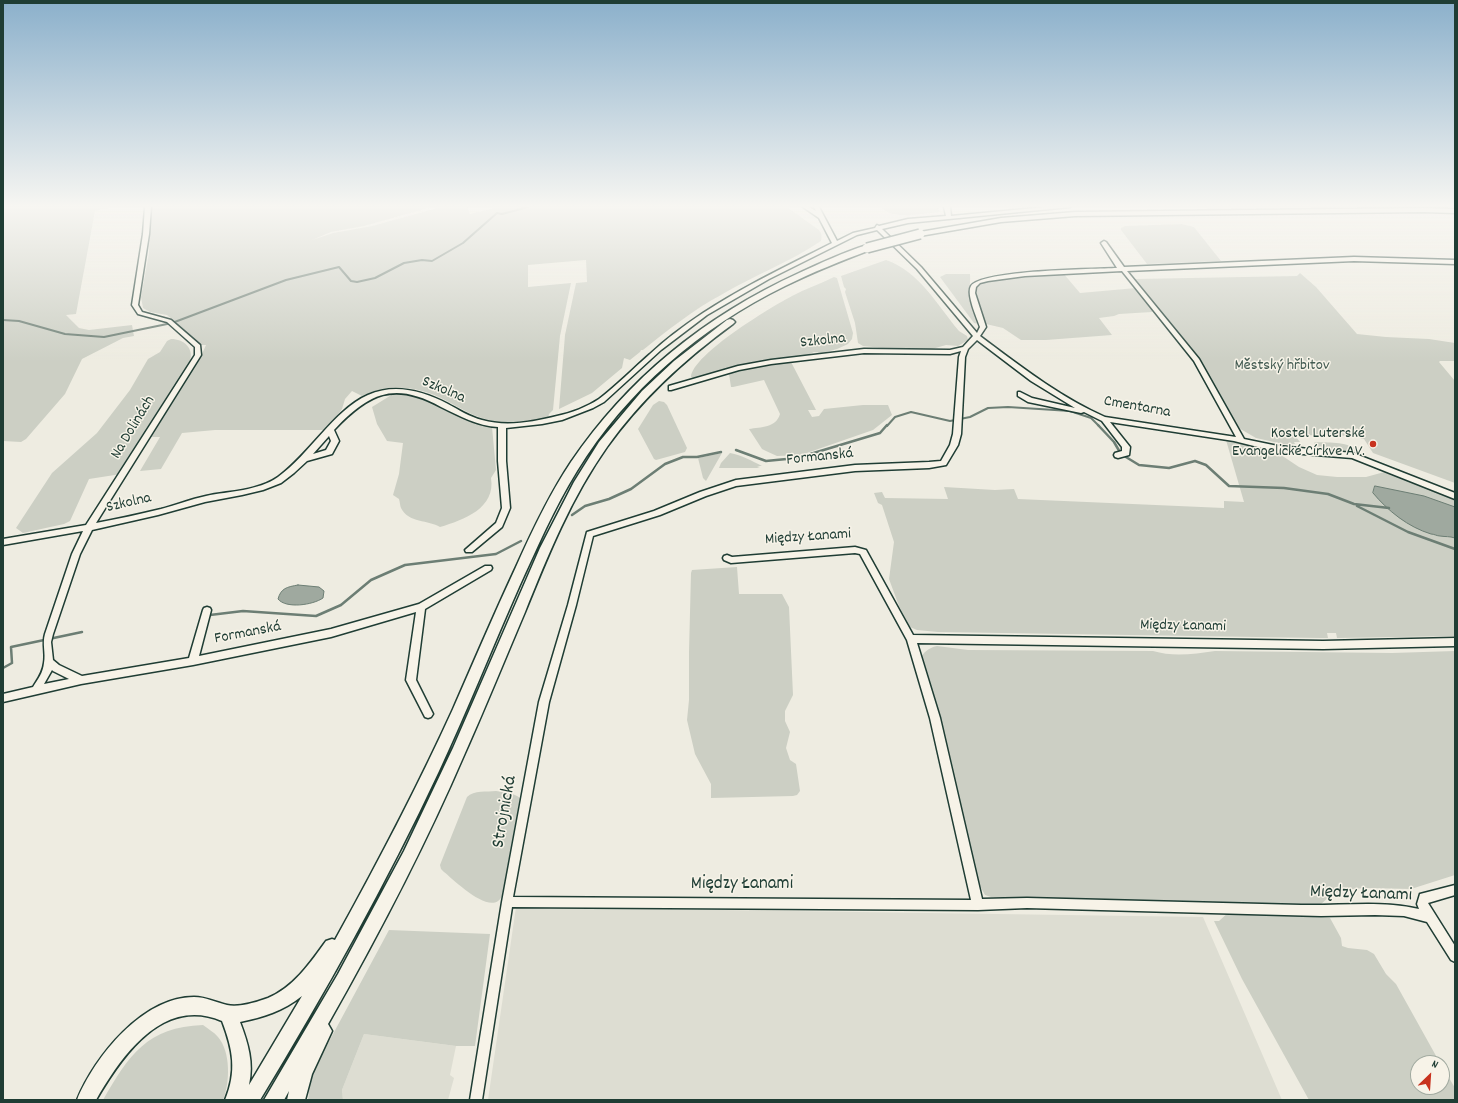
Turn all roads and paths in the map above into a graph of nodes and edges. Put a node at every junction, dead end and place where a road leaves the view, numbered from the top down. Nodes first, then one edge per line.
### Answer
1 (142, 258) edge
2 (805, 258) edge
3 (848, 258) edge
4 (853, 258) edge
5 (909, 258) edge
6 (1115, 258) edge
7 (1455, 262) edge
8 (1122, 269) junction
9 (976, 336) junction
10 (965, 348) junction
11 (950, 352) junction
12 (962, 357) junction
13 (671, 388) dead end
14 (1020, 394) dead end
15 (1088, 412) junction
16 (1104, 418) junction
17 (502, 425) junction
18 (331, 431) junction
19 (1241, 440) junction
20 (1118, 455) dead end
21 (307, 458) junction
22 (1455, 496) edge
23 (89, 527) junction
24 (590, 534) joint
25 (3, 542) edge
26 (469, 550) dead end
27 (727, 558) dead end
28 (488, 568) dead end
29 (421, 607) junction
30 (207, 610) dead end
31 (911, 639) junction
32 (1455, 642) edge
33 (193, 661) junction
34 (49, 662) junction
35 (81, 680) junction
36 (36, 690) junction
37 (3, 698) edge
38 (428, 714) dead end
39 (1455, 890) edge
40 (369, 893) junction
41 (507, 902) junction
42 (978, 904) junction
43 (1430, 917) junction
44 (361, 948) junction
45 (1455, 956) edge
46 (229, 1015) junction
47 (86, 1100) edge
48 (234, 1100) edge
49 (250, 1100) edge
50 (273, 1100) edge
51 (296, 1100) edge
52 (476, 1100) edge

1 - 23 street, Na Dolinách
2 - 17 street, Szkolna
3 - 40 highway
4 - 44 highway
5 - 9 street, Cmentarna
6 - 8 street
7 - 8 street
8 - 9 street
8 - 19 street
9 - 10 street
9 - 15 street, Cmentarna
10 - 11 street, Szkolna
10 - 12 street, Formanská
11 - 12 street
11 - 13 street, Szkolna
12 - 24 street, Formanská
14 - 15 street
15 - 16 street, Cmentarna
16 - 19 street, Cmentarna
16 - 20 street
17 - 18 street, Szkolna
17 - 26 street
18 - 21 street, Szkolna
18 - 21 street
19 - 22 street, Cmentarna
21 - 23 street, Szkolna
23 - 25 street, Szkolna
23 - 34 street, Na Dolinách
24 - 41 street, Strojnická
27 - 31 street, Między Łanami
28 - 29 street, Formanská
29 - 33 street, Formanská
29 - 38 street
30 - 33 street
31 - 32 street, Między Łanami
31 - 42 street, Między Łanami
33 - 35 street, Formanská
34 - 35 street
34 - 36 street, Na Dolinách
35 - 36 street, Formanská
36 - 37 street, Formanská
39 - 43 street, Między Łanami
40 - 46 highway
40 - 49 highway
41 - 42 street, Między Łanami
41 - 52 street, Strojnická
42 - 43 street, Między Łanami
43 - 45 street, Między Łanami
44 - 50 highway
44 - 51 highway
46 - 47 highway
46 - 48 highway

